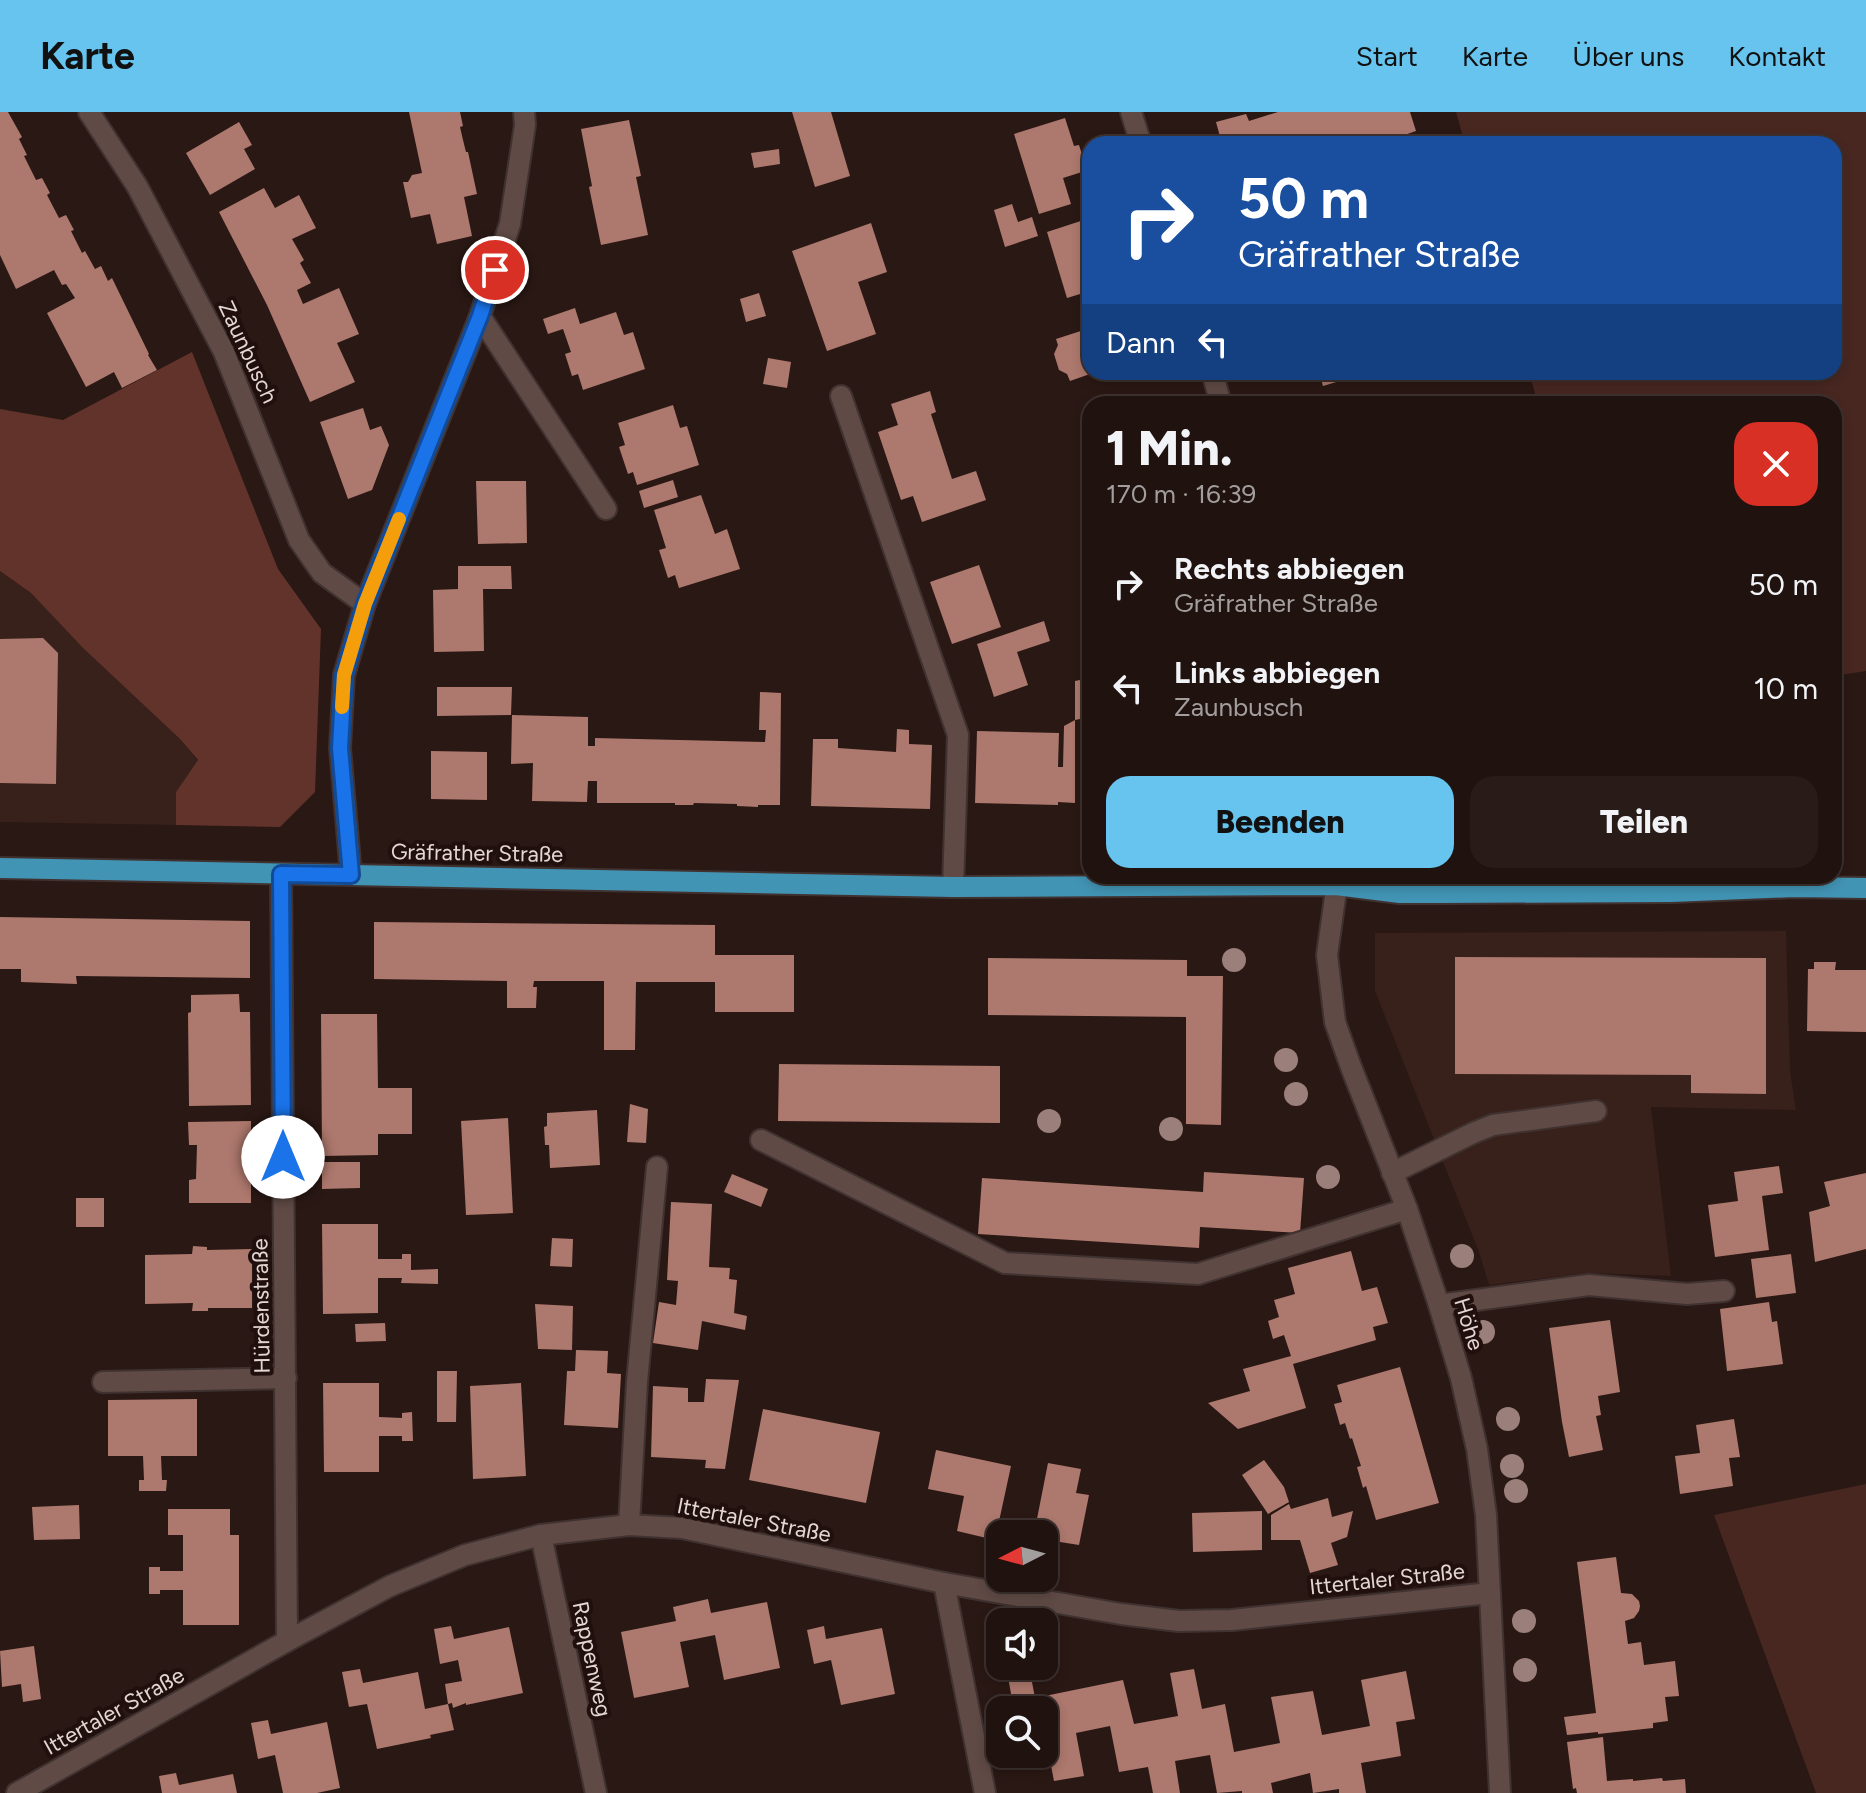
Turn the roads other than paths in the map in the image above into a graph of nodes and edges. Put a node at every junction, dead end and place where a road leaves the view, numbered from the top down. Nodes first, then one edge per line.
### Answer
1 (89, 112) edge
2 (524, 112) edge
3 (1131, 112) edge
4 (1138, 136) edge
5 (480, 316) junction
6 (841, 396) dead end
7 (606, 509) dead end
8 (365, 604) junction
9 (0, 868) edge
10 (281, 874) junction
11 (351, 875) junction
12 (1118, 884) edge
13 (1336, 884) edge
14 (1356, 884) edge
15 (953, 887) junction
16 (1866, 888) edge
17 (1596, 1111) dead end
18 (761, 1140) dead end
19 (657, 1167) dead end
20 (1392, 1173) junction
21 (1407, 1209) junction
22 (1724, 1291) dead end
23 (1439, 1305) junction
24 (286, 1378) junction
25 (103, 1382) dead end
26 (629, 1525) junction
27 (541, 1535) junction
28 (944, 1583) junction
29 (1490, 1593) junction
30 (287, 1641) junction
31 (17, 1793) edge
32 (596, 1793) edge
33 (985, 1793) edge
34 (1500, 1793) edge

1 - 8 street, Zaunbusch
2 - 5 street
3 - 4 street
5 - 7 street
5 - 8 street
6 - 15 street
8 - 11 street
9 - 10 main road, Gräfrather Straße
10 - 11 main road, Gräfrather Straße
10 - 24 street, Hürdenstraße
11 - 15 main road, Gräfrather Straße
12 - 15 main road, Gräfrather Straße
13 - 20 street, Höhe
14 - 16 main road, Gräfrather Straße
17 - 20 street
18 - 21 street
19 - 26 street
20 - 21 street, Höhe
21 - 23 street, Höhe
22 - 23 street
23 - 29 street, Höhe
24 - 25 street
24 - 30 street, Hürdenstraße
26 - 27 street, Ittertaler Straße
26 - 28 street, Ittertaler Straße
27 - 30 street, Ittertaler Straße
27 - 32 street, Rappenweg
28 - 29 street, Ittertaler Straße
28 - 33 street
29 - 34 street, Höhe
30 - 31 street, Ittertaler Straße

